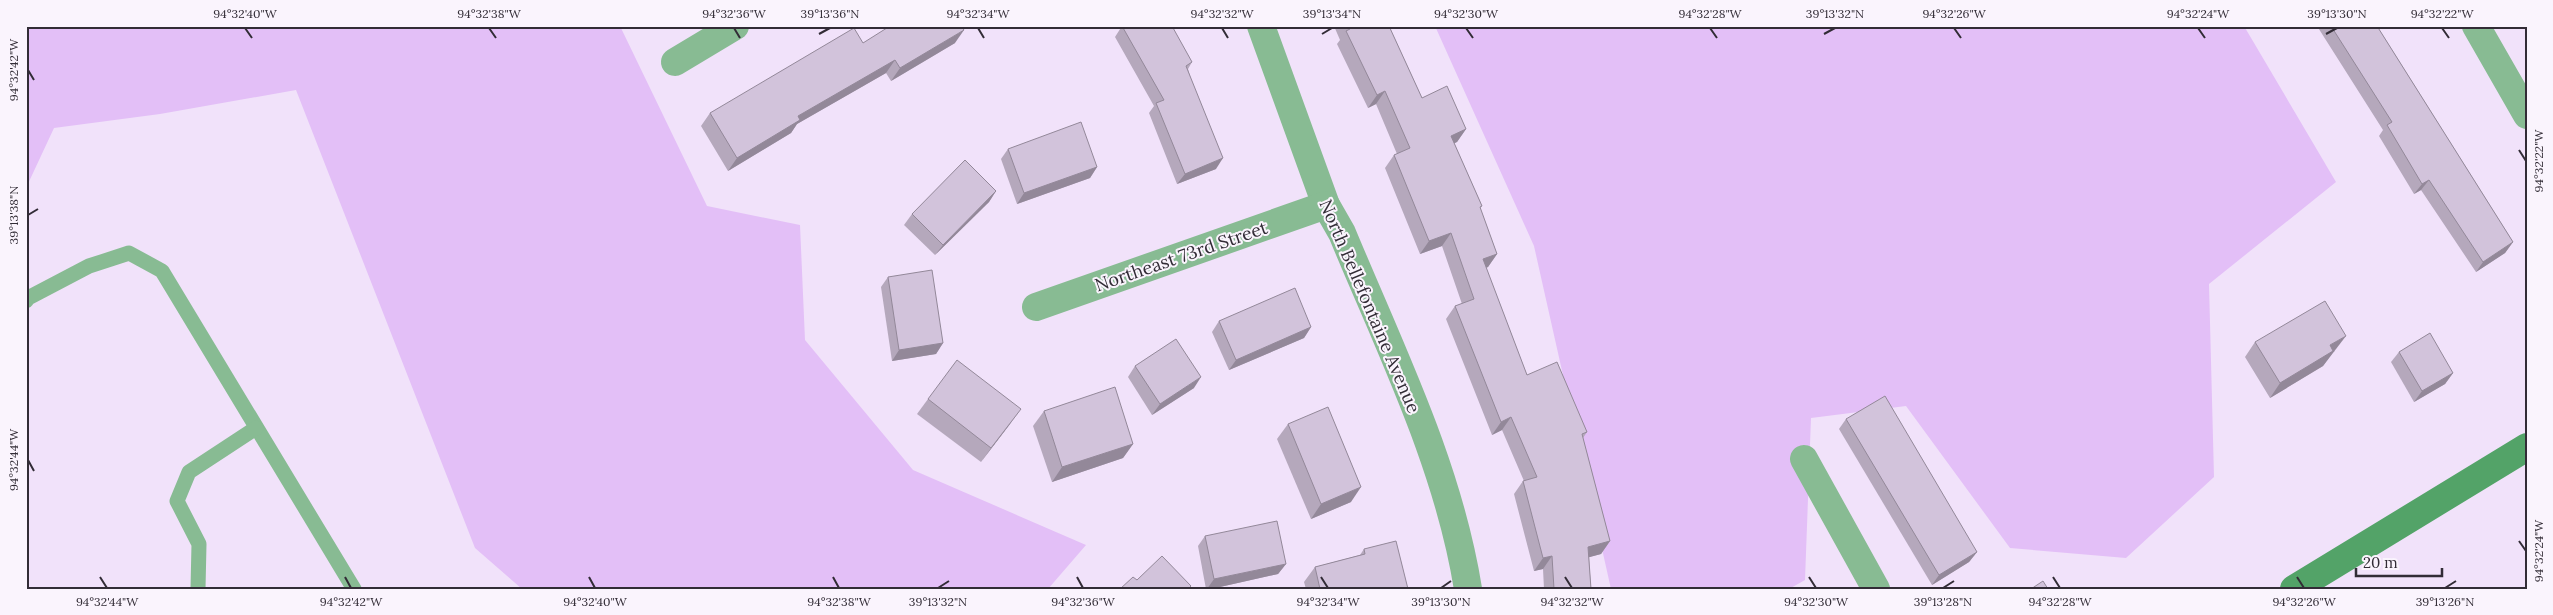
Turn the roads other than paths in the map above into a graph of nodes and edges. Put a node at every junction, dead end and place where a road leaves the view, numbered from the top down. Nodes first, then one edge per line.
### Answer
1 (735, 26) edge
2 (1261, 26) edge
3 (2476, 26) edge
4 (675, 62) dead end
5 (2527, 115) edge
6 (1326, 205) junction
7 (26, 301) edge
8 (1036, 307) dead end
9 (256, 428) junction
10 (2527, 447) edge
11 (1804, 460) dead end
12 (198, 589) edge
13 (354, 589) edge
14 (1468, 589) edge
15 (1876, 589) edge
16 (2294, 589) edge

1 - 4 street
2 - 6 street, North Bellefontaine Avenue
3 - 5 street
6 - 8 street, Northeast 73rd Street
6 - 14 street, North Bellefontaine Avenue
7 - 9 lane
9 - 12 lane
9 - 13 lane
10 - 16 main road
11 - 15 street

